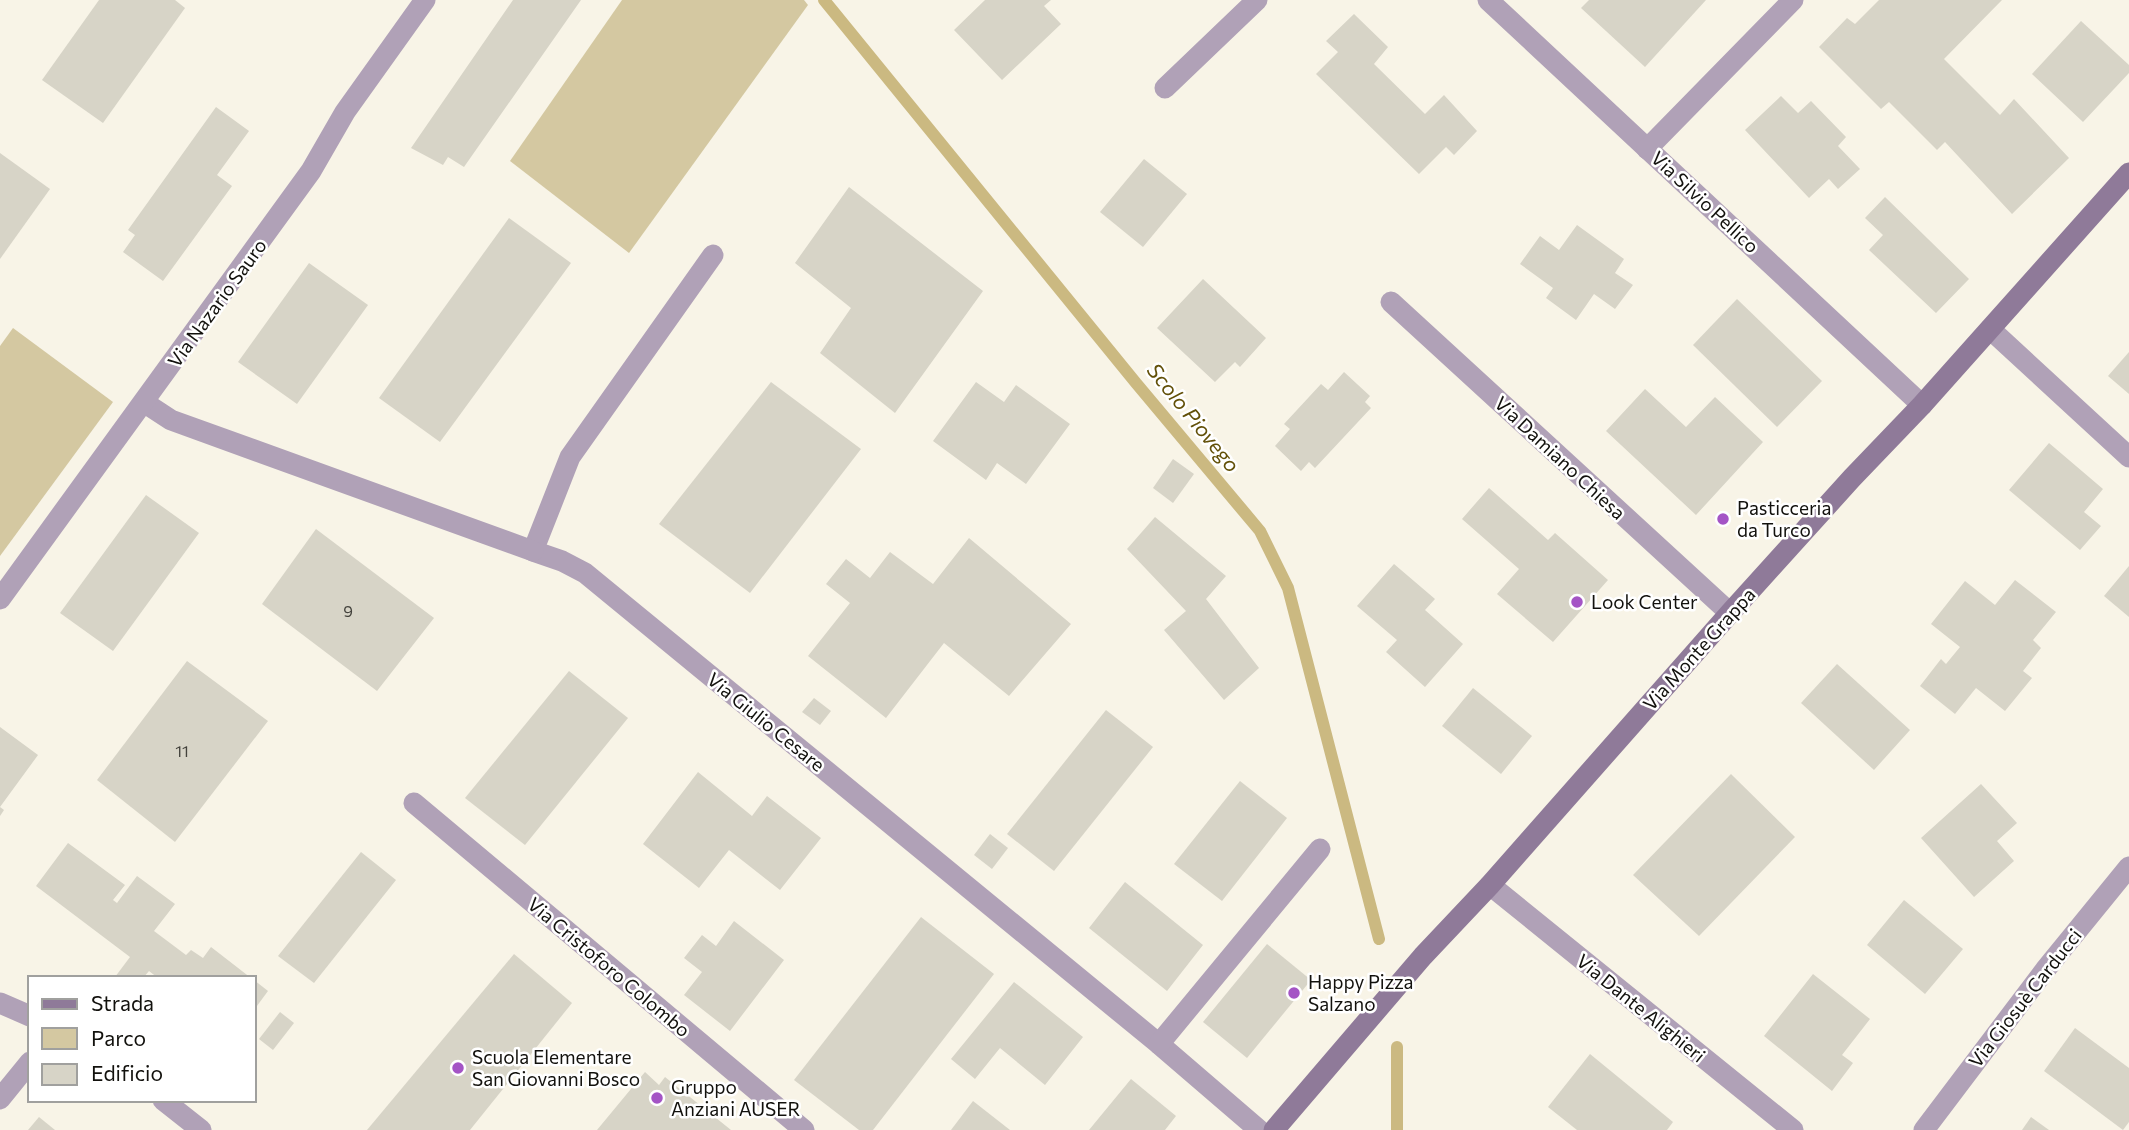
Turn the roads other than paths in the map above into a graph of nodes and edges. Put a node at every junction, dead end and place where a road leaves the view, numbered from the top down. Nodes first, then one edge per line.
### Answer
1 (425, 0) edge
2 (1257, 0) edge
3 (1488, 0) edge
4 (1793, 0) edge
5 (1165, 88) dead end
6 (1647, 149) junction
7 (2129, 173) edge
8 (713, 255) dead end
9 (1391, 302) dead end
10 (1990, 329) junction
11 (145, 403) junction
12 (1922, 405) junction
13 (2129, 457) edge
14 (533, 551) junction
15 (0, 599) edge
16 (1730, 613) junction
17 (414, 803) dead end
18 (1320, 849) dead end
19 (2129, 867) edge
20 (1490, 885) junction
21 (0, 1003) edge
22 (28, 1015) edge
23 (1159, 1044) junction
24 (28, 1064) edge
25 (0, 1098) edge
26 (166, 1102) edge
27 (201, 1130) edge
28 (804, 1130) edge
29 (1259, 1130) edge
30 (1274, 1130) edge
31 (1793, 1130) edge
32 (1924, 1130) edge

1 - 11 street, Via Nazario Sauro
2 - 5 street
3 - 6 street, Via Silvio Pellico
4 - 6 street
6 - 12 street, Via Silvio Pellico
7 - 10 street, Via Monte Grappa
8 - 14 street
9 - 16 street, Via Damiano Chiesa
10 - 12 street, Via Monte Grappa
10 - 13 street
11 - 14 street, Via Giulio Cesare
11 - 15 street, Via Nazario Sauro
12 - 16 street, Via Monte Grappa
14 - 23 street, Via Giulio Cesare
16 - 20 street, Via Monte Grappa
17 - 28 street, Via Cristoforo Colombo
18 - 23 street
19 - 32 street, Via Giosuè Carducci
20 - 30 street, Via Monte Grappa
20 - 31 street, Via Dante Alighieri
21 - 22 street
23 - 29 street, Via Giulio Cesare
24 - 25 street
26 - 27 street

